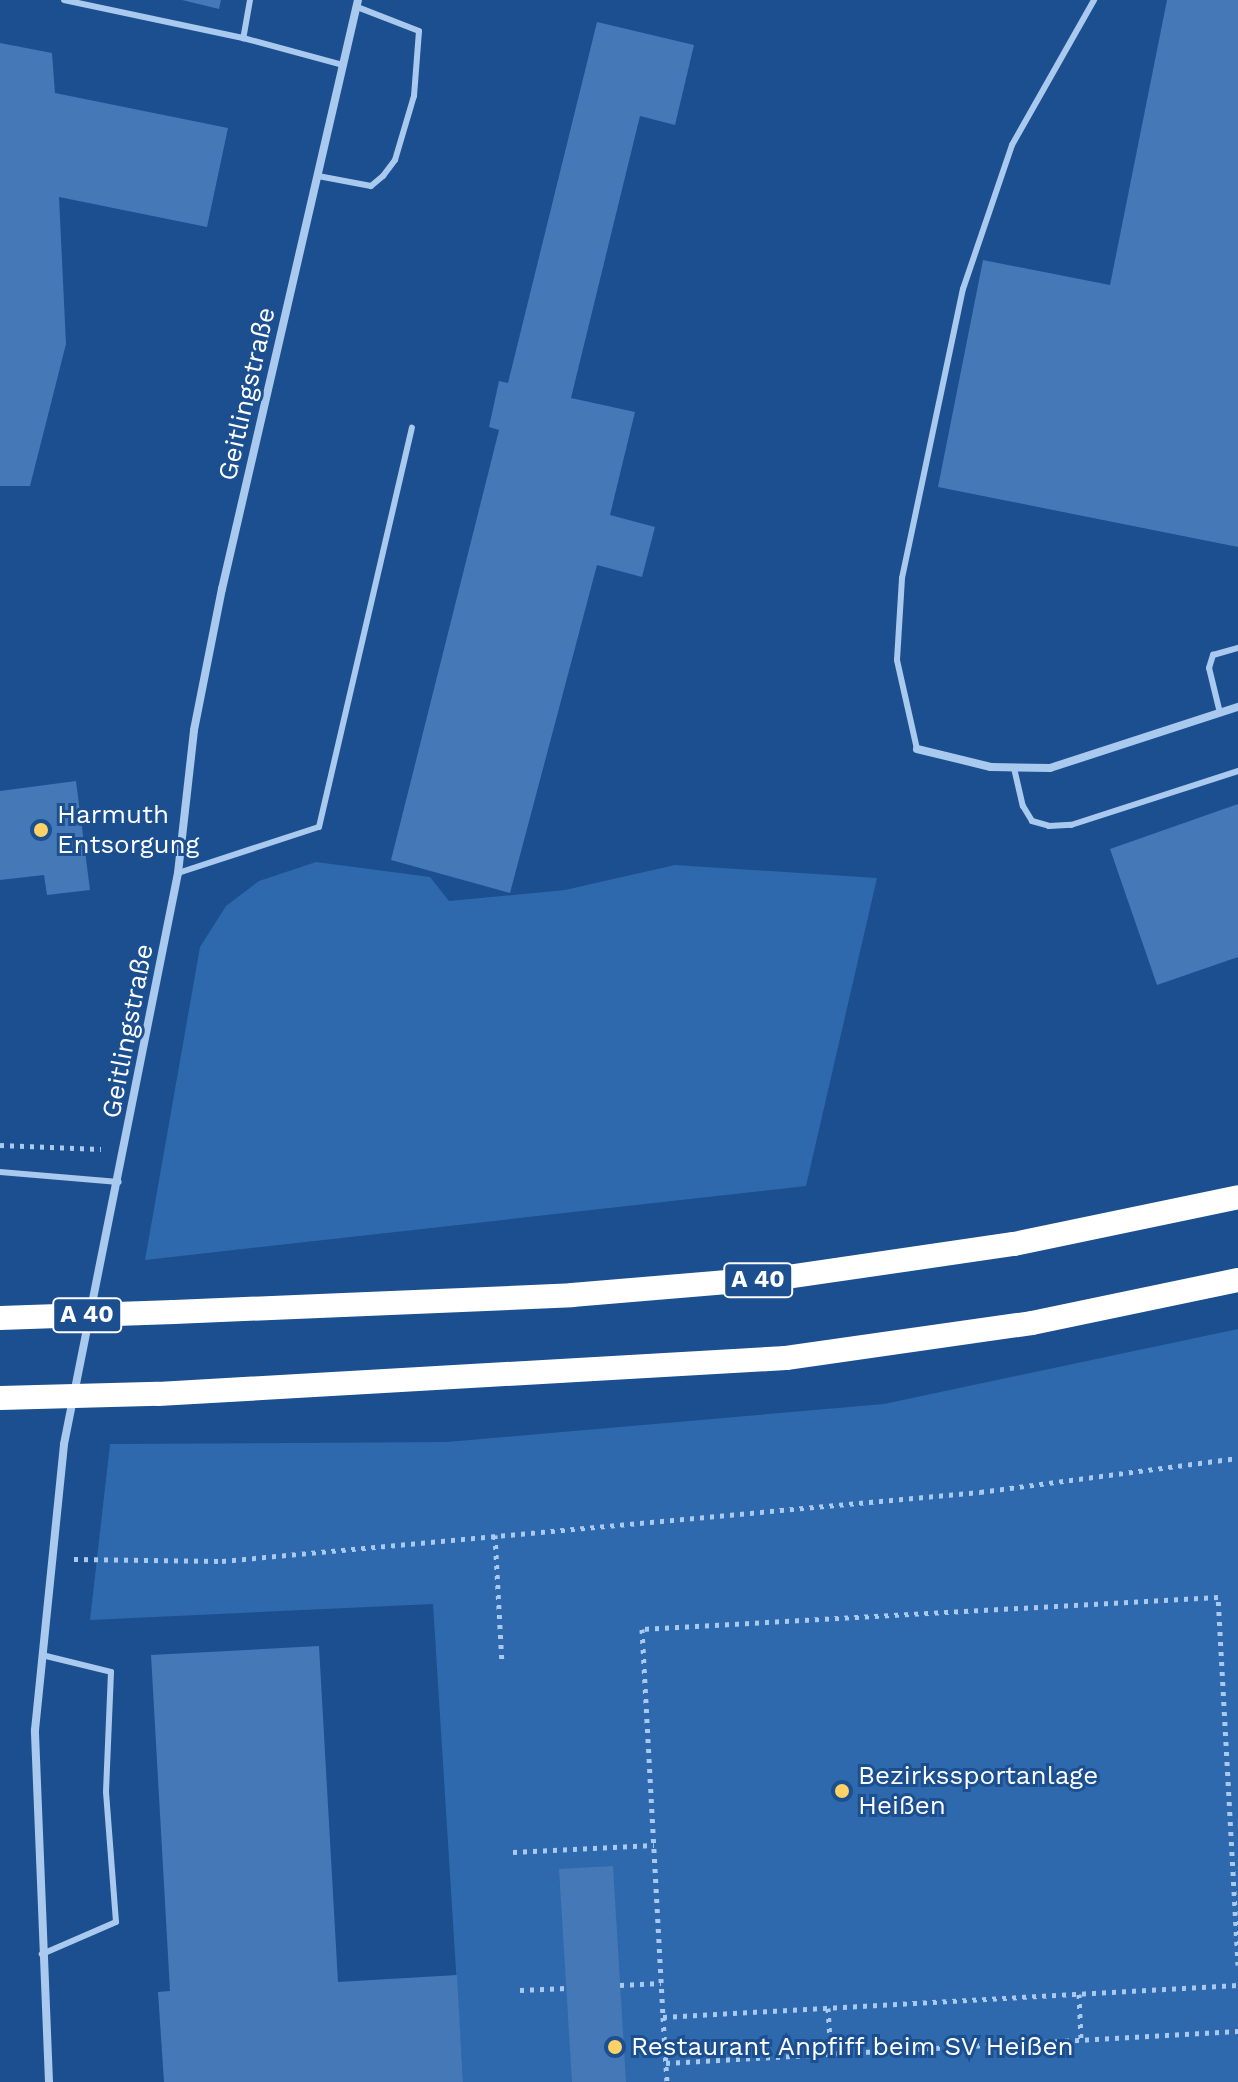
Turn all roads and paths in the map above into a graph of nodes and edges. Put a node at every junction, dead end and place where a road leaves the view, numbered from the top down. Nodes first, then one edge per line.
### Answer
1 (64, 0) edge
2 (250, 0) edge
3 (1094, 0) edge
4 (357, 3) edge
5 (243, 38) junction
6 (343, 65) junction
7 (318, 176) junction
8 (412, 428) dead end
9 (1238, 648) edge
10 (1238, 707) edge
11 (1220, 713) junction
12 (917, 749) joint
13 (1014, 768) junction
14 (1238, 771) edge
15 (178, 873) junction
16 (0, 1145) edge
17 (125, 1152) junction
18 (0, 1172) edge
19 (119, 1182) junction
20 (1238, 1197) edge
21 (1238, 1280) edge
22 (0, 1318) edge
23 (0, 1398) edge
24 (1238, 1458) edge
25 (1230, 1462) junction
26 (1238, 1464) edge
27 (495, 1535) junction
28 (50, 1562) junction
29 (42, 1655) junction
30 (502, 1663) dead end
31 (654, 1845) junction
32 (513, 1852) dead end
33 (42, 1954) junction
34 (1238, 1965) edge
35 (661, 1983) junction
36 (620, 1985) dead end
37 (1238, 1985) edge
38 (567, 1988) dead end
39 (520, 1990) dead end
40 (1079, 1994) junction
41 (828, 2008) junction
42 (663, 2017) junction
43 (1238, 2031) edge
44 (1081, 2040) junction
45 (831, 2054) junction
46 (666, 2063) junction
47 (49, 2082) edge
48 (667, 2082) edge

1 - 5 lane
2 - 5 lane
3 - 12 lane
4 - 6 street, Geitlingstraße
4 - 7 lane
5 - 6 lane
6 - 7 street, Geitlingstraße
7 - 15 street, Geitlingstraße
8 - 15 lane
9 - 11 lane
10 - 11 street
11 - 13 street
12 - 13 street
13 - 14 lane
15 - 17 street, Geitlingstraße
16 - 17 path
17 - 19 street, Geitlingstraße
18 - 19 lane
19 - 28 street, Geitlingstraße
20 - 22 highway, A 40, bridge
21 - 23 highway, bridge
24 - 25 path
25 - 26 path
25 - 27 path
27 - 28 path
27 - 30 path
28 - 29 street, Geitlingstraße
29 - 33 street, Geitlingstraße
29 - 33 lane
31 - 32 path
31 - 34 path
31 - 35 path
33 - 47 street, Geitlingstraße
35 - 36 path
35 - 42 path
37 - 40 path
38 - 39 path
40 - 41 path
40 - 44 path
41 - 42 path
41 - 45 path
42 - 46 path
43 - 44 path
44 - 45 path
45 - 46 path
46 - 48 path

